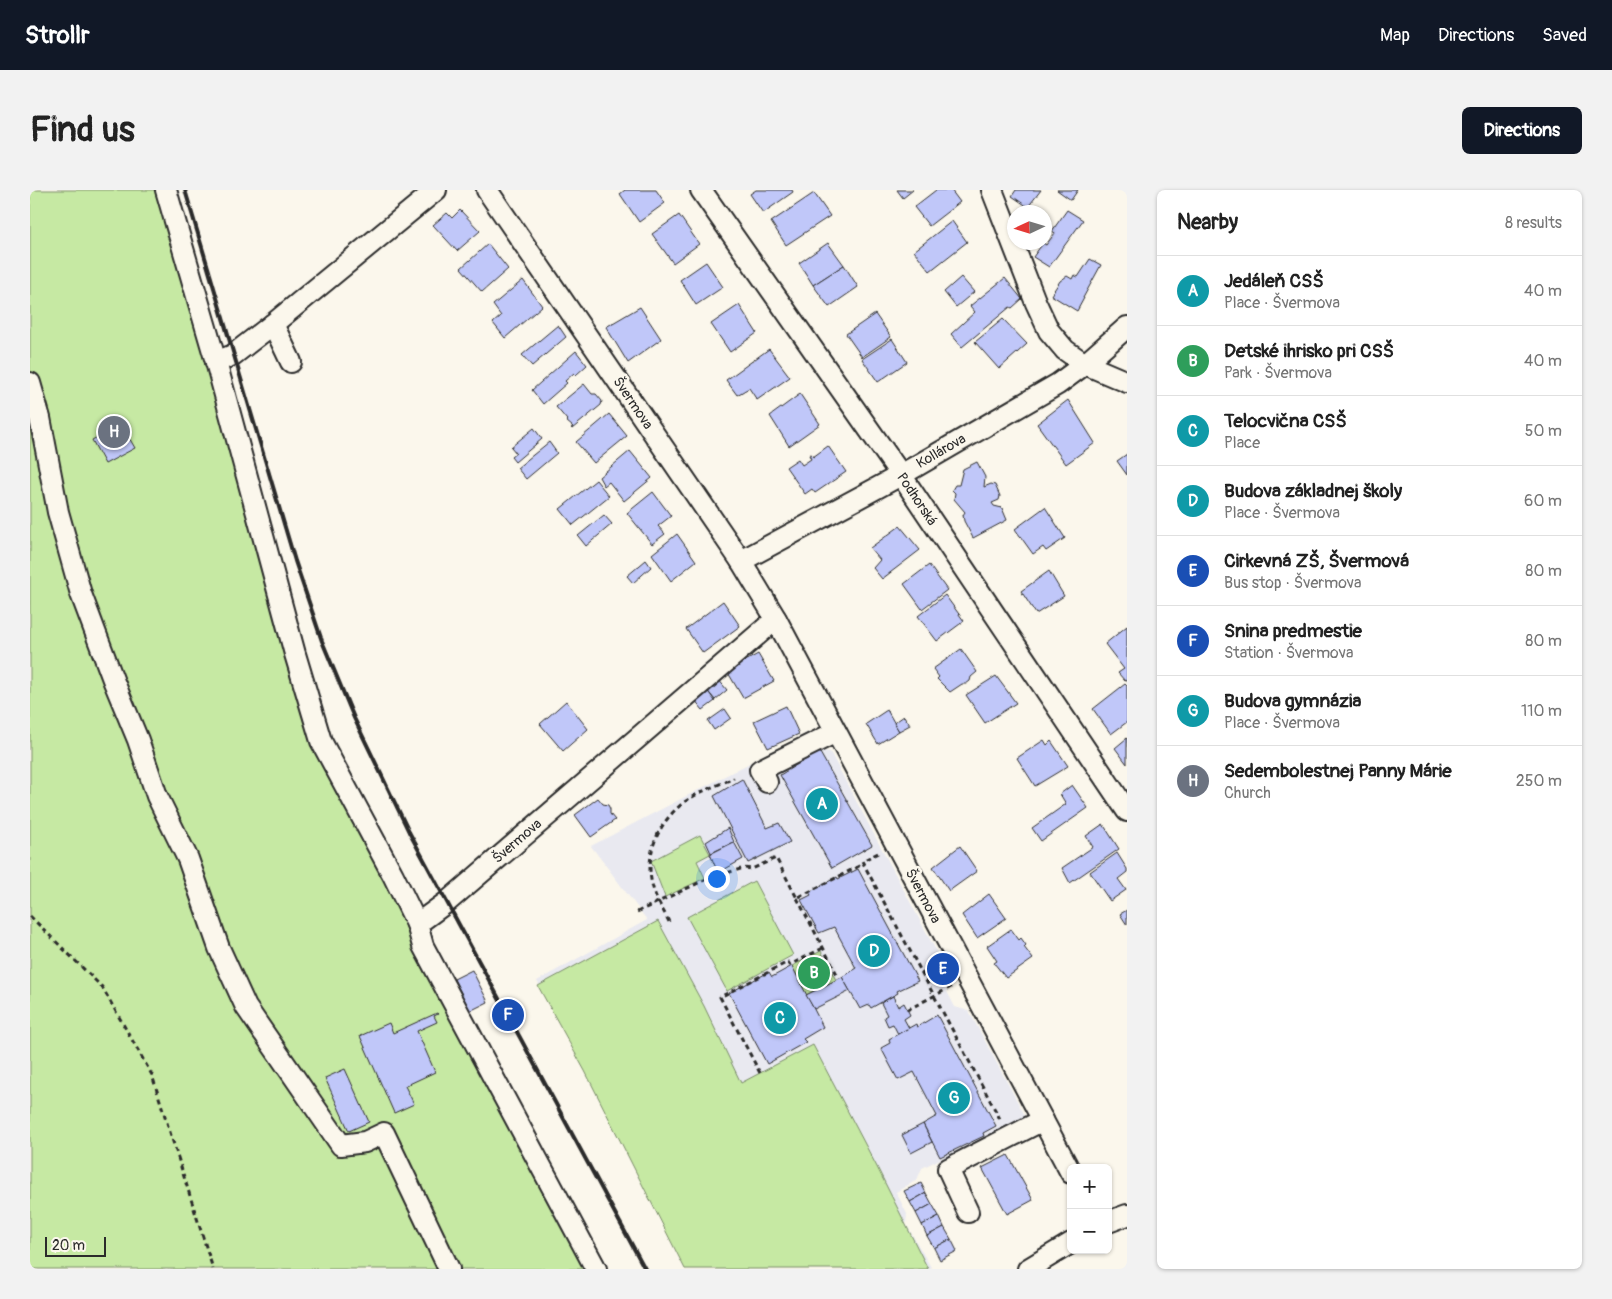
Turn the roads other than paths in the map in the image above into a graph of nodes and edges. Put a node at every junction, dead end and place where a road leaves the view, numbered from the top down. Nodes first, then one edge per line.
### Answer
1 (166, 190) edge
2 (436, 190) edge
3 (487, 190) edge
4 (701, 190) edge
5 (992, 190) edge
6 (273, 324) junction
7 (1127, 327) edge
8 (216, 362) junction
9 (291, 362) dead end
10 (1085, 364) junction
11 (1127, 382) edge
12 (30, 383) edge
13 (901, 475) junction
14 (741, 561) junction
15 (776, 619) junction
16 (836, 732) junction
17 (767, 782) dead end
18 (1127, 811) edge
19 (416, 924) junction
20 (1043, 1120) junction
21 (1067, 1165) edge
22 (968, 1212) dead end
23 (1127, 1215) edge
24 (1112, 1221) edge
25 (1067, 1245) edge
26 (449, 1269) edge
27 (596, 1269) edge
28 (1028, 1269) edge

1 - 8 street
2 - 6 street
3 - 14 street, Švermova
4 - 13 street, Podhorská
5 - 10 street
6 - 8 street
6 - 9 street
7 - 10 street, Kollárova
8 - 19 street
10 - 11 street
10 - 13 street, Kollárova
12 - 26 street
13 - 14 street, Kollárova
13 - 18 street, Podhorská
14 - 15 street, Švermova
15 - 16 street, Švermova
15 - 19 street, Švermova
16 - 17 street
16 - 20 street, Švermova
19 - 27 street
20 - 21 street, Švermova
20 - 22 street
23 - 24 street
25 - 28 street

